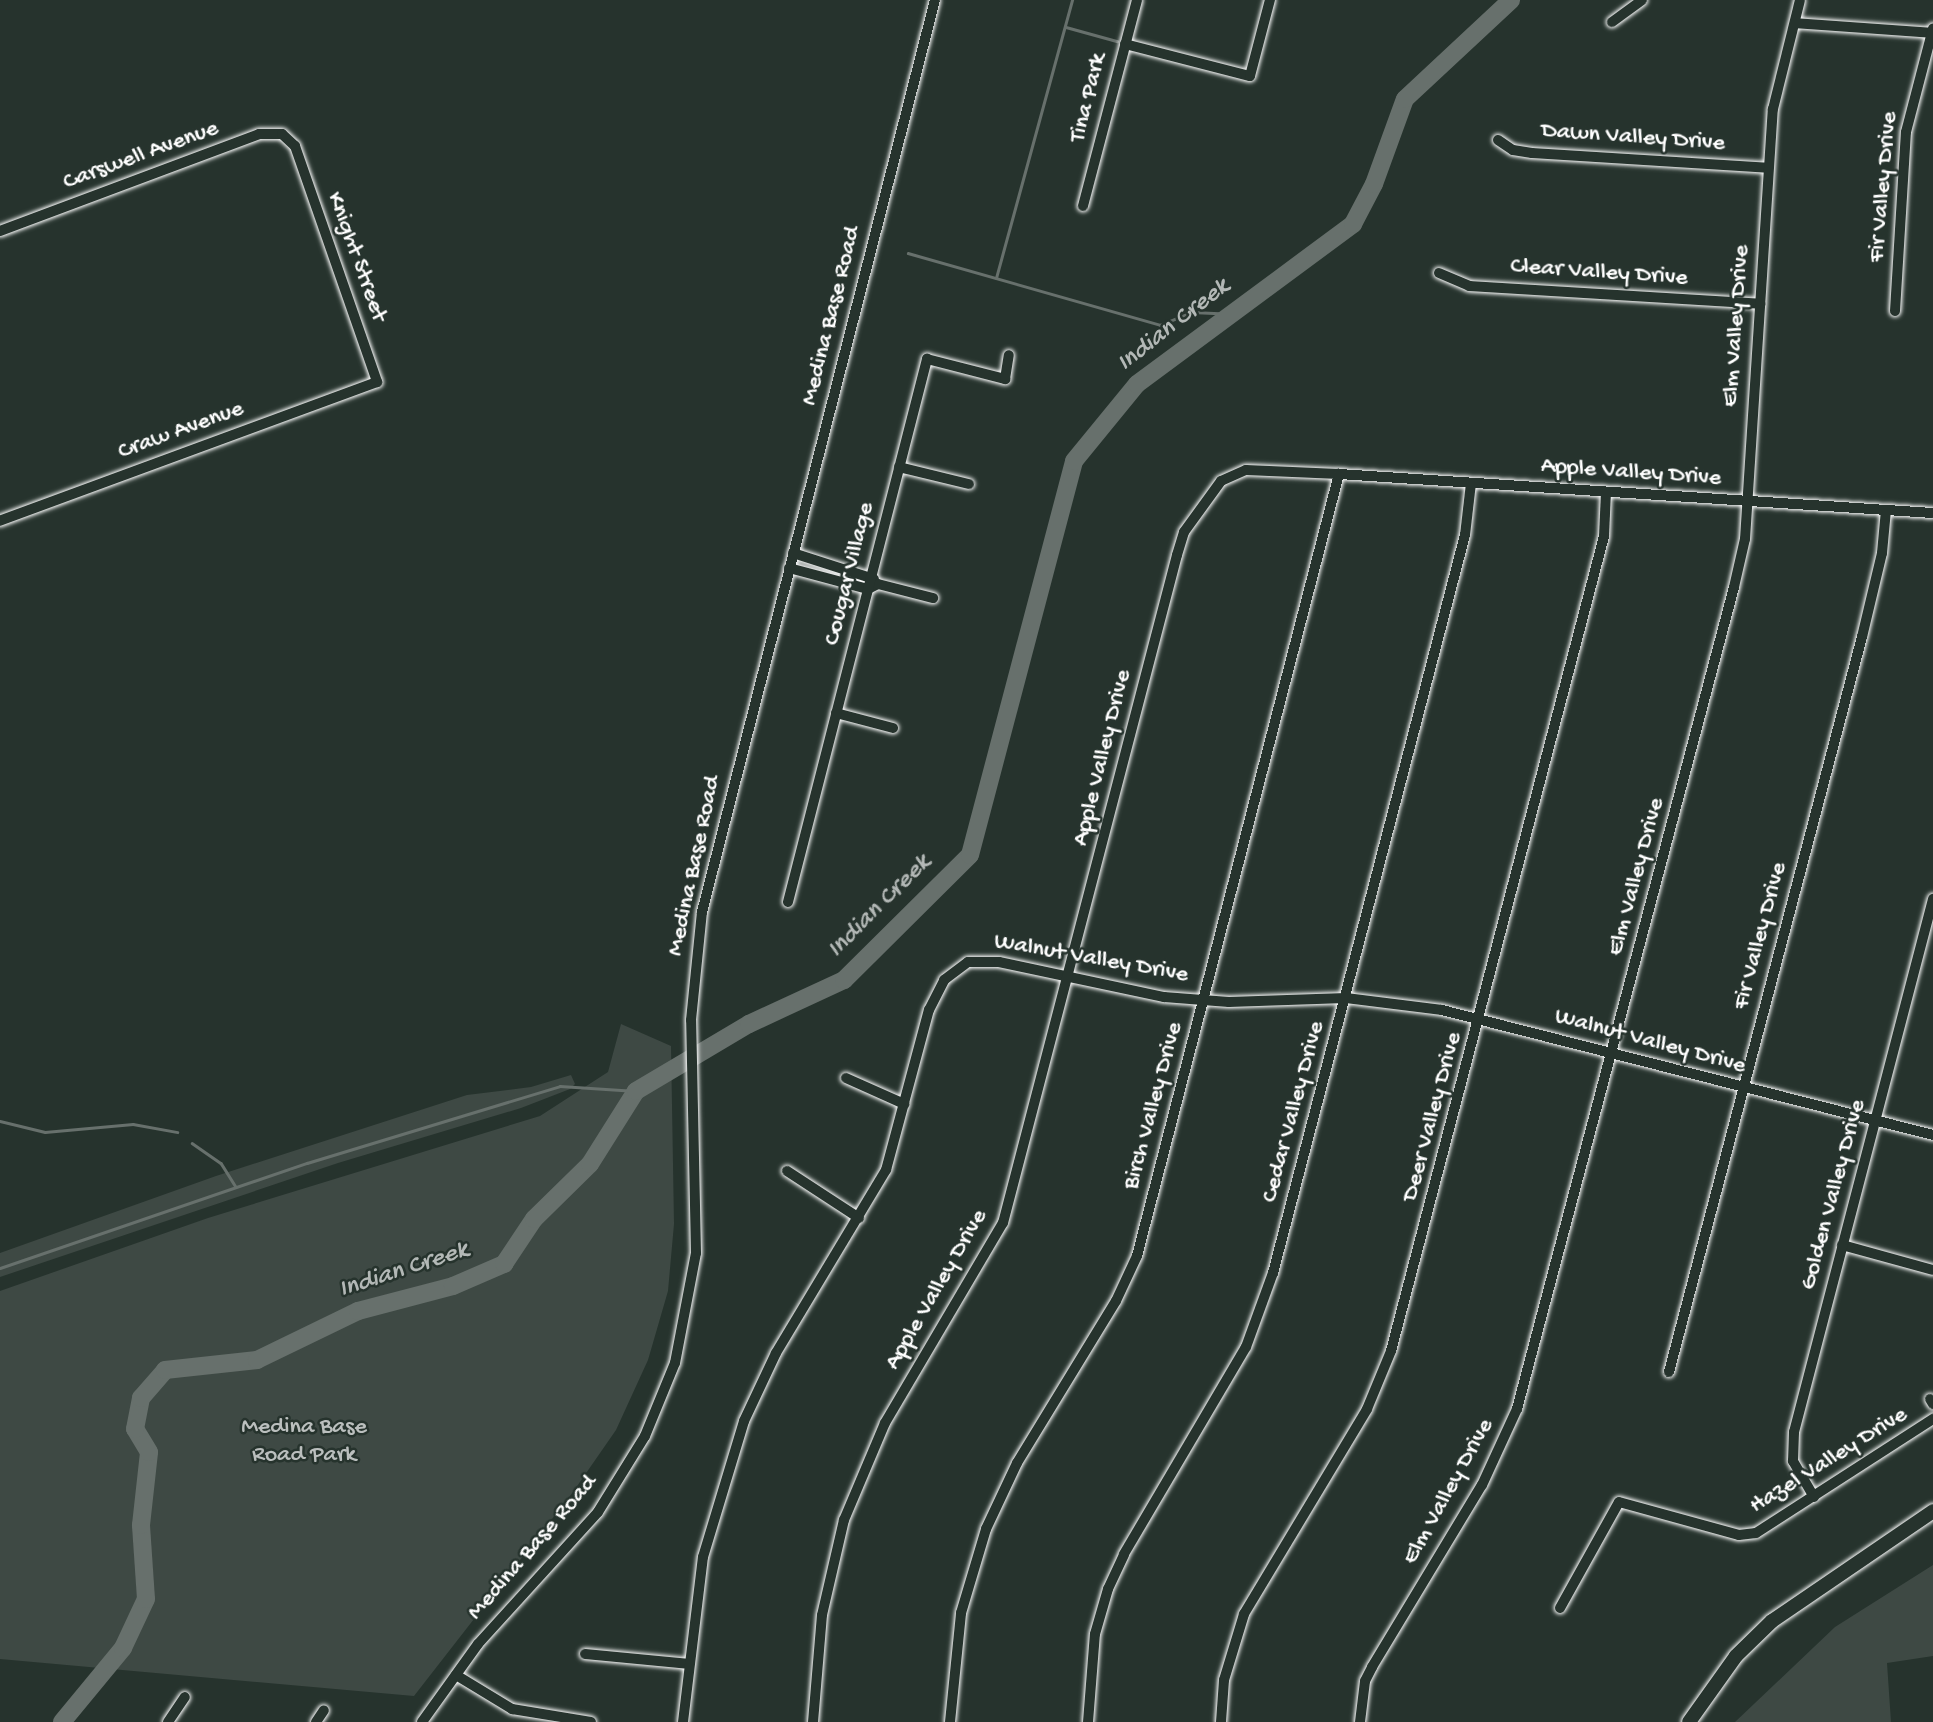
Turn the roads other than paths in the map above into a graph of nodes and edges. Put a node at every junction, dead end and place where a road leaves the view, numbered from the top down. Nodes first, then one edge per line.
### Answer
1 (935, 0) edge
2 (1136, 0) edge
3 (1270, 0) edge
4 (1642, 0) edge
5 (1801, 0) edge
6 (1612, 22) dead end
7 (1795, 23) junction
8 (1933, 31) edge
9 (1125, 44) junction
10 (1498, 140) dead end
11 (295, 146) joint
12 (1768, 168) junction
13 (1083, 206) dead end
14 (0, 230) edge
15 (1439, 273) dead end
16 (1760, 304) junction
17 (1895, 311) dead end
18 (1009, 355) dead end
19 (377, 382) joint
20 (899, 467) junction
21 (1339, 474) junction
22 (1471, 483) junction
23 (969, 484) dead end
24 (1606, 492) junction
25 (1747, 502) junction
26 (1886, 510) junction
27 (1933, 513) edge
28 (0, 521) edge
29 (793, 553) junction
30 (789, 568) junction
31 (873, 583) junction
32 (933, 598) dead end
33 (836, 713) junction
34 (892, 728) dead end
35 (1933, 899) edge
36 (788, 902) dead end
37 (1068, 979) junction
38 (1346, 998) junction
39 (1203, 1000) junction
40 (1480, 1020) junction
41 (1613, 1054) junction
42 (846, 1078) dead end
43 (1743, 1088) junction
44 (904, 1104) junction
45 (1875, 1123) junction
46 (1933, 1135) edge
47 (786, 1171) dead end
48 (859, 1218) junction
49 (1842, 1245) junction
50 (1933, 1270) edge
51 (1669, 1372) dead end
52 (1933, 1419) edge
53 (1814, 1497) junction
54 (1933, 1511) edge
55 (1560, 1608) dead end
56 (584, 1654) dead end
57 (688, 1664) junction
58 (456, 1675) junction
59 (186, 1697) dead end
60 (324, 1710) dead end
61 (168, 1722) edge
62 (316, 1722) edge
63 (422, 1722) edge
64 (591, 1722) edge
65 (683, 1722) edge
66 (813, 1722) edge
67 (950, 1722) edge
68 (1088, 1722) edge
69 (1221, 1722) edge
70 (1360, 1722) edge
71 (1689, 1722) edge

1 - 29 street, Medina Base Road
2 - 9 street, Tina Park
3 - 9 street
4 - 6 street
5 - 7 street, Elm Valley Drive
7 - 8 street
7 - 12 street, Elm Valley Drive
8 - 17 street, Fir Valley Drive
9 - 13 street, Tina Park
10 - 12 street, Dawn Valley Drive
11 - 14 street, Carswell Avenue
11 - 19 street, Knight Street
12 - 16 street, Elm Valley Drive
15 - 16 street, Clear Valley Drive
16 - 25 street, Elm Valley Drive
18 - 20 street, Cougar Village
19 - 28 street, Craw Avenue
20 - 23 street
20 - 31 street, Cougar Village
21 - 22 street, Apple Valley Drive
21 - 37 street, Apple Valley Drive
21 - 39 street, Birch Valley Drive
22 - 24 street, Apple Valley Drive
22 - 38 street, Cedar Valley Drive
24 - 25 street, Apple Valley Drive
24 - 40 street, Deer Valley Drive
25 - 26 street, Apple Valley Drive
25 - 41 street, Elm Valley Drive
26 - 27 street, Apple Valley Drive
26 - 43 street, Fir Valley Drive
29 - 30 street, Medina Base Road
29 - 31 street
30 - 31 street
30 - 58 street, Medina Base Road
31 - 32 street
31 - 33 street, Cougar Village
33 - 34 street
33 - 36 street, Cougar Village
35 - 45 street, Golden Valley Drive
37 - 39 street, Walnut Valley Drive
37 - 44 street, Walnut Valley Drive
37 - 66 street, Apple Valley Drive
38 - 39 street, Walnut Valley Drive
38 - 40 street, Walnut Valley Drive
38 - 68 street, Cedar Valley Drive
39 - 67 street, Birch Valley Drive
40 - 41 street, Walnut Valley Drive
40 - 69 street, Deer Valley Drive
41 - 43 street, Walnut Valley Drive
41 - 70 street, Elm Valley Drive
42 - 44 street
43 - 45 street, Walnut Valley Drive
43 - 51 street, Fir Valley Drive
44 - 48 street, Walnut Valley Drive
45 - 46 street, Walnut Valley Drive
45 - 49 street, Golden Valley Drive
47 - 48 street
48 - 57 street, Walnut Valley Drive
49 - 50 street
49 - 53 street, Golden Valley Drive
52 - 53 street, Hazel Valley Drive
53 - 55 street, Hazel Valley Drive
54 - 71 main road
56 - 57 street
57 - 65 street, Walnut Valley Drive
58 - 63 street, Medina Base Road
58 - 64 street
59 - 61 street
60 - 62 street

